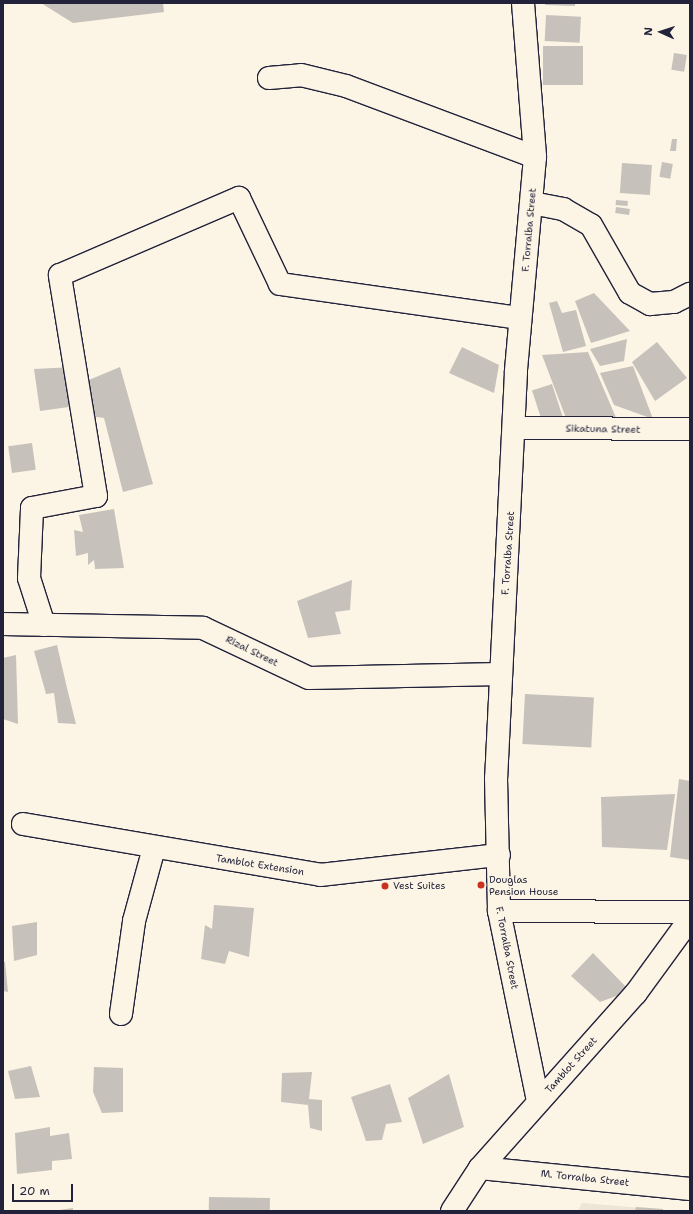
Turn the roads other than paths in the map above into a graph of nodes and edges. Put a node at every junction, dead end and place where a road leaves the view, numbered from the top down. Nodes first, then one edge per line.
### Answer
1 (523, 3) edge
2 (269, 78) dead end
3 (535, 157) junction
4 (532, 203) junction
5 (690, 294) edge
6 (520, 318) junction
7 (516, 428) junction
8 (690, 430) edge
9 (3, 624) edge
10 (44, 625) junction
11 (501, 674) junction
12 (23, 824) dead end
13 (154, 848) junction
14 (499, 855) junction
15 (499, 911) junction
16 (690, 912) edge
17 (690, 919) edge
18 (121, 1014) dead end
19 (538, 1101) junction
20 (480, 1168) junction
21 (690, 1189) edge
22 (452, 1211) edge

1 - 3 street, F. Torralba Street
2 - 3 street
3 - 4 street, F. Torralba Street
4 - 5 street
4 - 6 street, F. Torralba Street
6 - 7 street, F. Torralba Street
6 - 10 street
7 - 8 street, Sikatuna Street
7 - 11 street, F. Torralba Street
9 - 10 street, Rizal Street
10 - 11 street, Rizal Street
11 - 14 street, F. Torralba Street
12 - 13 street, Tamblot Extension
13 - 14 street, Tamblot Extension
13 - 18 street
14 - 15 street, F. Torralba Street
15 - 16 street
15 - 19 street, F. Torralba Street
17 - 19 street, Tamblot Street
19 - 20 street, Tamblot Street
20 - 21 street, M. Torralba Street
20 - 22 street, Tamblot Street

